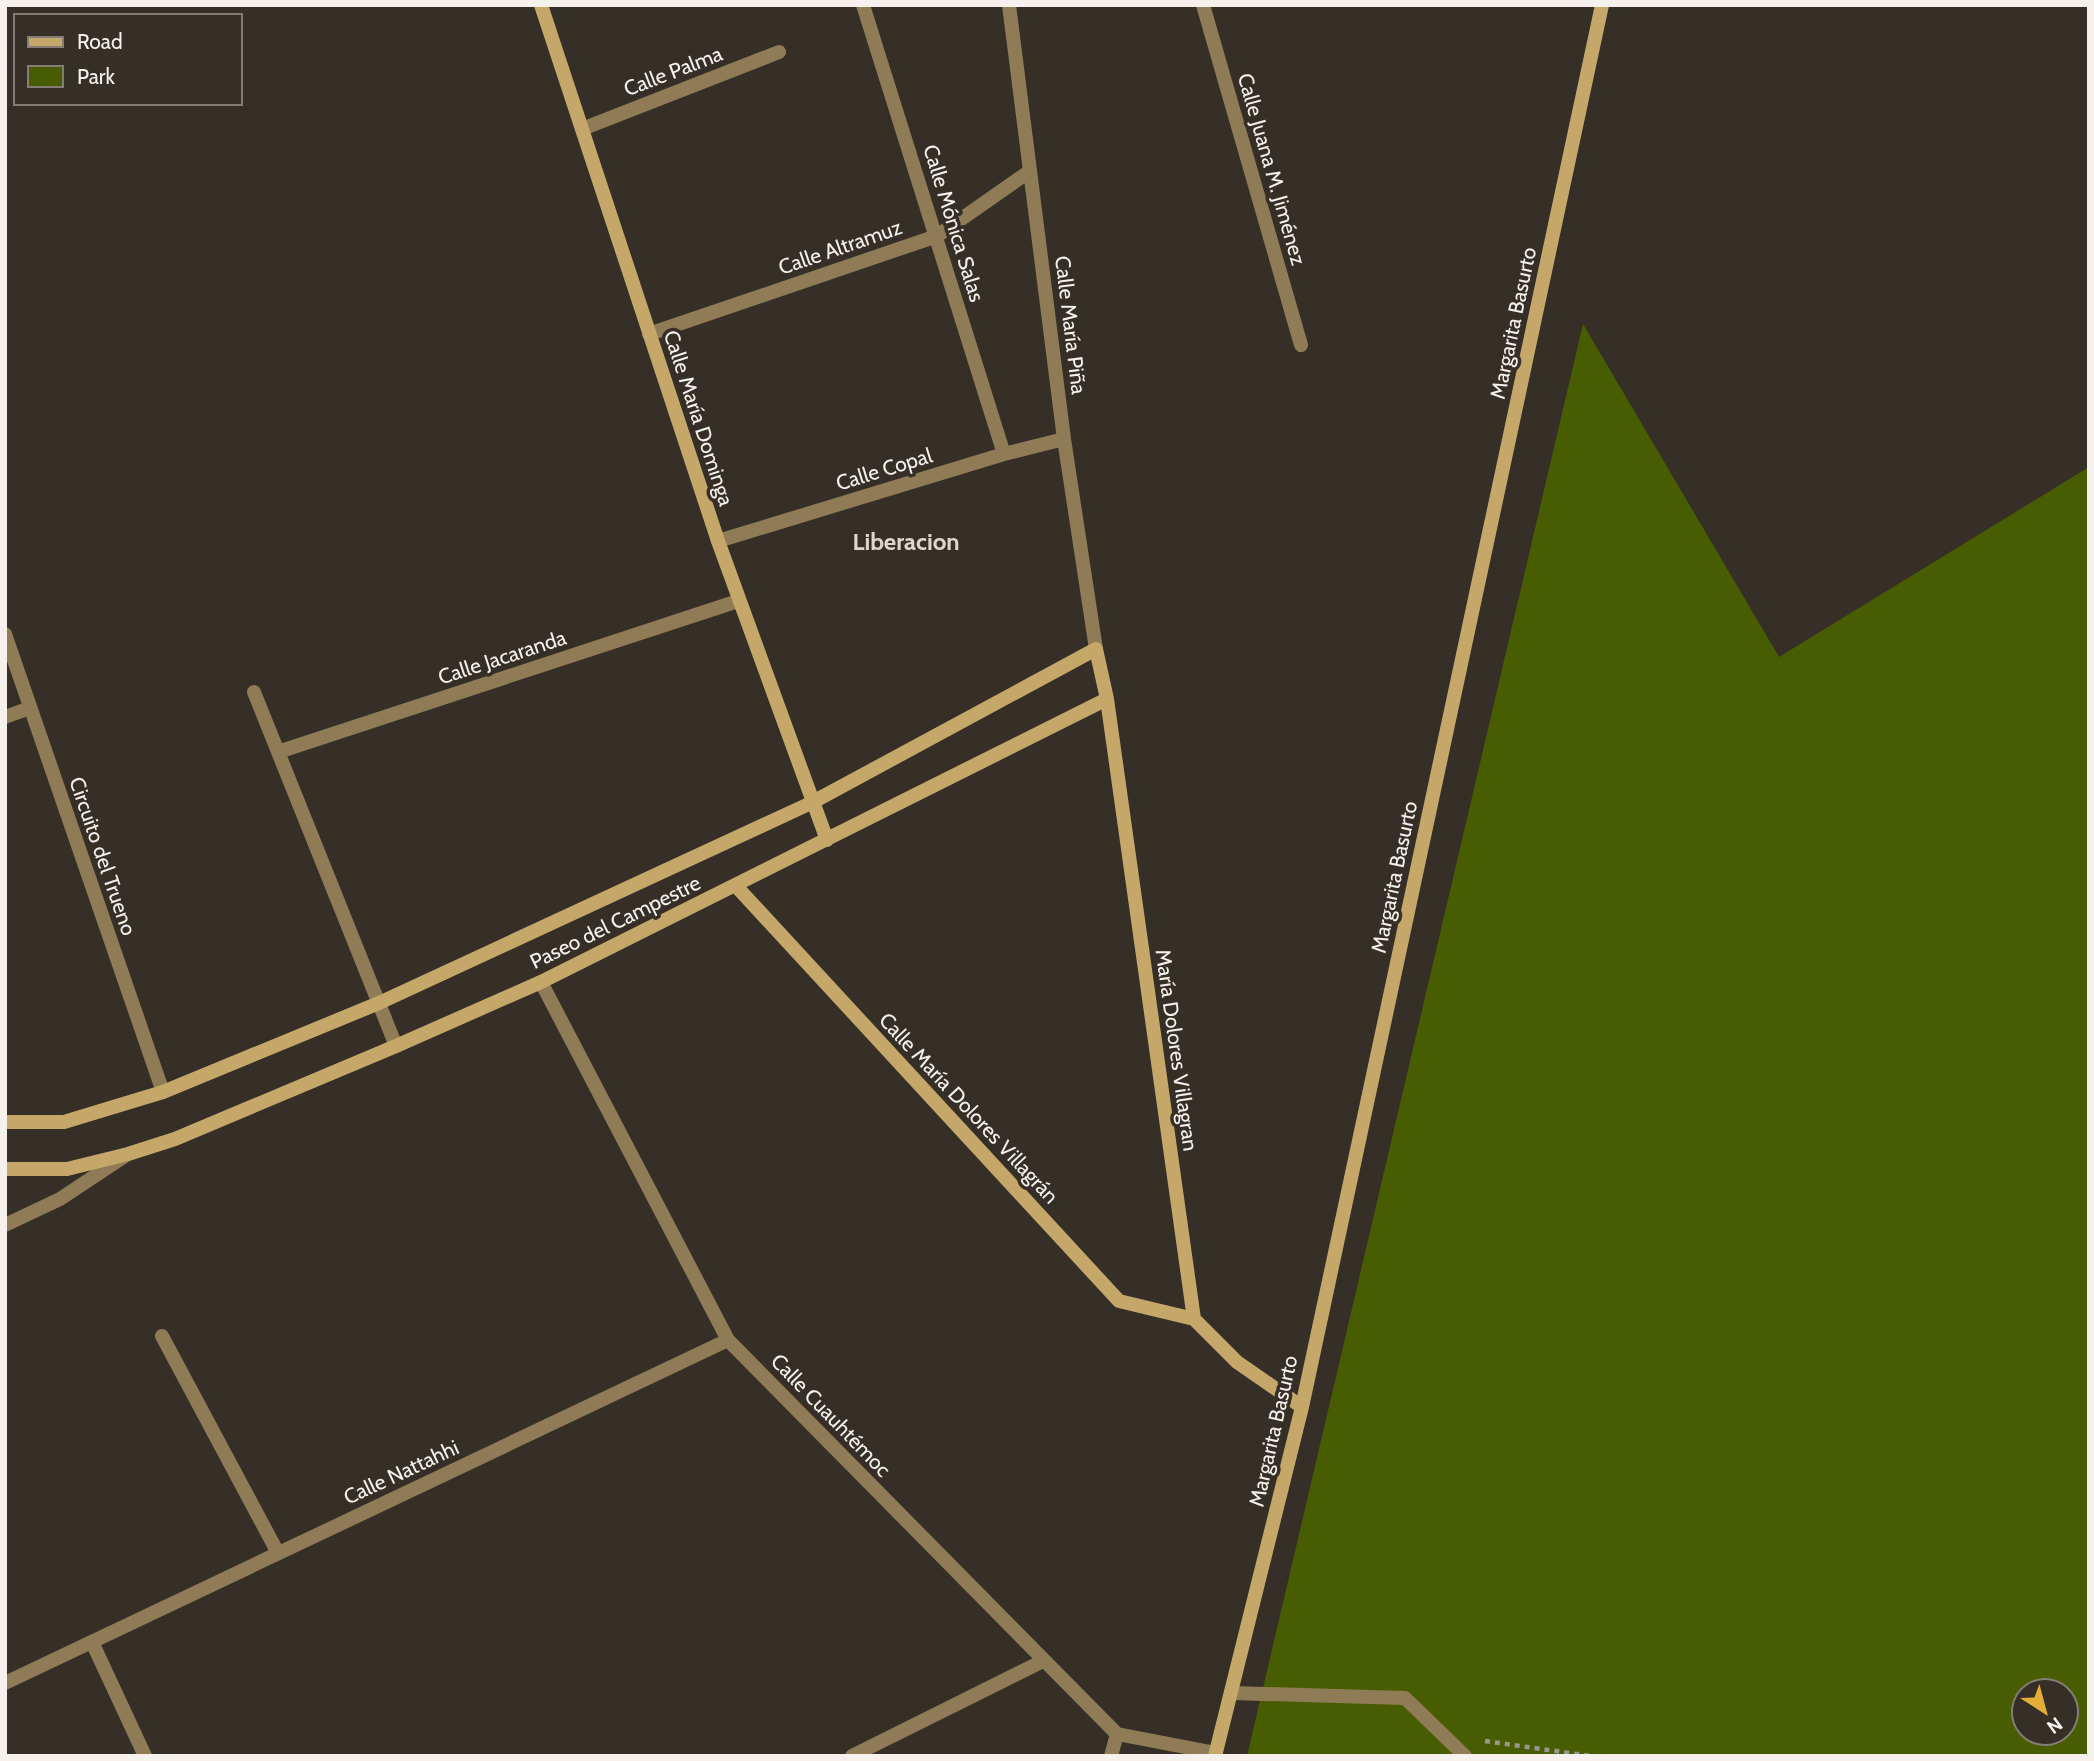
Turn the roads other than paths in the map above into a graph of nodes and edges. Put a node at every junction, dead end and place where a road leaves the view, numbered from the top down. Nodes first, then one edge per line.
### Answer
1 (541, 5) edge
2 (863, 5) edge
3 (1009, 5) edge
4 (1203, 5) edge
5 (1602, 5) edge
6 (779, 52) dead end
7 (582, 129) junction
8 (1030, 171) junction
9 (937, 236) junction
10 (649, 334) junction
11 (1301, 345) dead end
12 (1064, 439) junction
13 (1004, 454) junction
14 (718, 541) junction
15 (738, 601) junction
16 (5, 634) edge
17 (1096, 649) junction
18 (254, 692) dead end
19 (1107, 699) junction
20 (30, 708) junction
21 (5, 717) edge
22 (278, 752) junction
23 (811, 803) junction
24 (827, 840) junction
25 (736, 886) junction
26 (541, 982) junction
27 (379, 1003) junction
28 (396, 1046) junction
29 (163, 1092) junction
30 (5, 1122) edge
31 (128, 1154) junction
32 (5, 1169) edge
33 (5, 1225) edge
34 (1194, 1318) junction
35 (162, 1336) dead end
36 (728, 1340) junction
37 (1302, 1407) junction
38 (278, 1553) junction
39 (92, 1642) junction
40 (1043, 1661) junction
41 (5, 1683) edge
42 (1231, 1693) junction
43 (1117, 1734) junction
44 (1215, 1754) edge
45 (145, 1756) edge
46 (852, 1756) edge
47 (1111, 1756) edge
48 (1465, 1756) edge

1 - 7 street, Calle María Dominga
2 - 9 street, Calle Mónica Salas
3 - 8 street, Calle María Piña
4 - 11 street, Calle Juana M. Jiménez
5 - 37 street, Margarita Basurto
6 - 7 street, Calle Palma
7 - 10 street, Calle María Dominga
8 - 9 street, Calle Altramuz
8 - 12 street, Calle María Piña
9 - 10 street, Calle Altramuz
9 - 13 street, Calle Mónica Salas
10 - 14 street, Calle María Dominga
12 - 13 street, Calle Copal
12 - 17 street, Calle María Piña
13 - 14 street, Calle Copal
14 - 15 street, Calle María Dominga
15 - 22 street, Calle Jacaranda
15 - 23 street, Calle María Dominga
16 - 20 street, Circuito del Trueno
17 - 19 street, María Dolores Villagran
17 - 23 street, Paseo del Campestre
18 - 22 street
19 - 24 street, Paseo del Campestre
19 - 34 street, María Dolores Villagran
20 - 21 street
20 - 29 street, Circuito del Trueno
22 - 27 street
23 - 24 street, Calle María Dominga
23 - 27 street, Paseo del Campestre
24 - 25 street, Paseo del Campestre
25 - 26 street, Paseo del Campestre
25 - 34 street, Calle María Dolores Villagrán
26 - 28 street, Paseo del Campestre
26 - 36 street, Calle Cuauhtémoc
27 - 28 street
27 - 29 street, Paseo del Campestre
28 - 31 street, Paseo del Campestre
29 - 30 street, Paseo del Campestre
31 - 32 street, Paseo del Campestre
31 - 33 street
34 - 37 street
35 - 38 street
36 - 38 street, Calle Nattahhi
36 - 40 street, Calle Cuauhtémoc
37 - 42 street, Margarita Basurto
38 - 39 street, Calle Nattahhi
39 - 41 street, Calle Nattahhi
39 - 45 street
40 - 43 street, Calle Cuauhtémoc
40 - 46 street
42 - 44 street, Margarita Basurto
42 - 48 street
43 - 44 street
43 - 47 street

